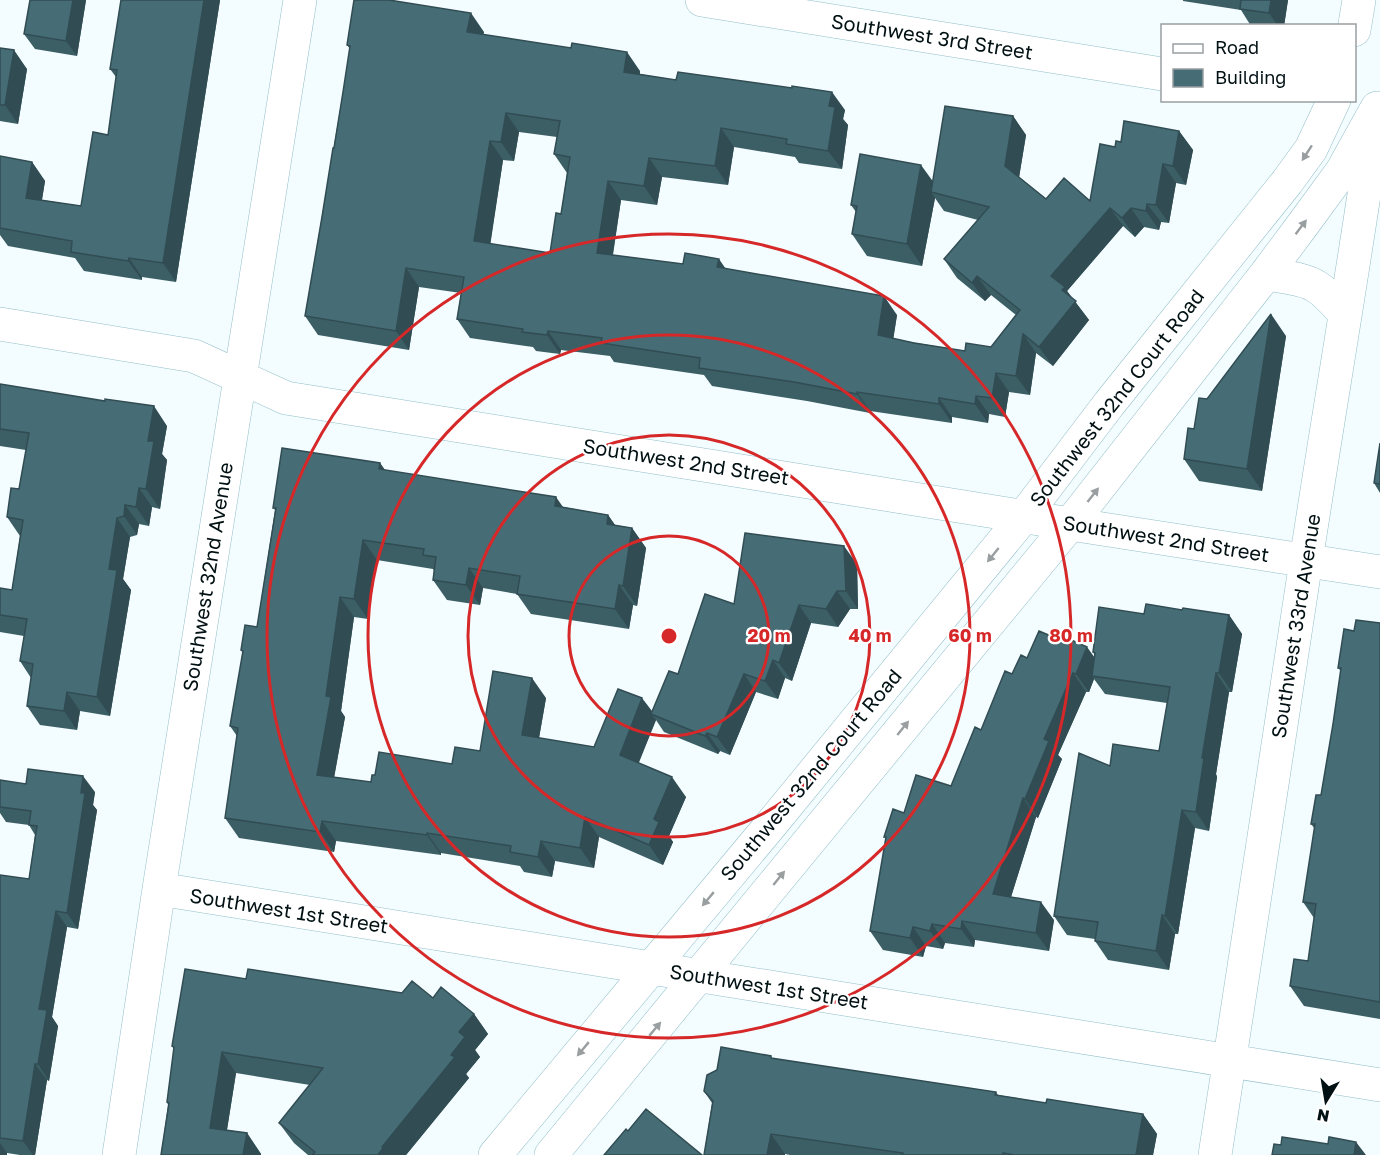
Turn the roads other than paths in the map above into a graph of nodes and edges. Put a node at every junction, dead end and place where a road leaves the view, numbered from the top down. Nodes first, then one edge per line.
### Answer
1 (300, 0) edge
2 (702, 0) edge
3 (1359, 0) edge
4 (1355, 24) edge
5 (1161, 74) edge
6 (1334, 102) edge
7 (1345, 102) edge
8 (1379, 105) edge
9 (1266, 274) junction
10 (1345, 314) junction
11 (0, 324) edge
12 (239, 376) junction
13 (1024, 516) junction
14 (1070, 524) junction
15 (1306, 560) junction
16 (1380, 572) edge
17 (159, 889) junction
18 (650, 968) junction
19 (699, 976) junction
20 (1230, 1060) junction
21 (1380, 1085) edge
22 (119, 1155) edge
23 (495, 1155) edge
24 (551, 1155) edge
25 (1215, 1155) edge

1 - 12 street, Southwest 32nd Avenue
2 - 5 street, Southwest 3rd Street
3 - 4 street
6 -> 13 street, Southwest 32nd Court Road
7 - 8 street
9 -> 8 street, Southwest 32nd Court Road
8 - 10 street, Southwest 33rd Avenue
9 - 10 street
14 -> 9 street, Southwest 32nd Court Road
10 - 15 street, Southwest 33rd Avenue
11 - 12 street, Southwest 2nd Street
12 - 13 street, Southwest 2nd Street
12 - 17 street, Southwest 32nd Avenue
13 - 14 street, Southwest 2nd Street
13 -> 18 street, Southwest 32nd Court Road
14 - 15 street, Southwest 2nd Street
19 -> 14 street, Southwest 32nd Court Road
15 - 16 street, Southwest 2nd Street
15 - 20 street, Southwest 33rd Avenue
17 - 18 street, Southwest 1st Street
17 - 22 street, Southwest 32nd Avenue
18 - 19 street, Southwest 1st Street
18 -> 23 street, Southwest 32nd Court Road
19 - 20 street, Southwest 1st Street
24 -> 19 street, Southwest 32nd Court Road
20 - 21 street, Southwest 1st Street
20 - 25 street, Southwest 33rd Avenue

